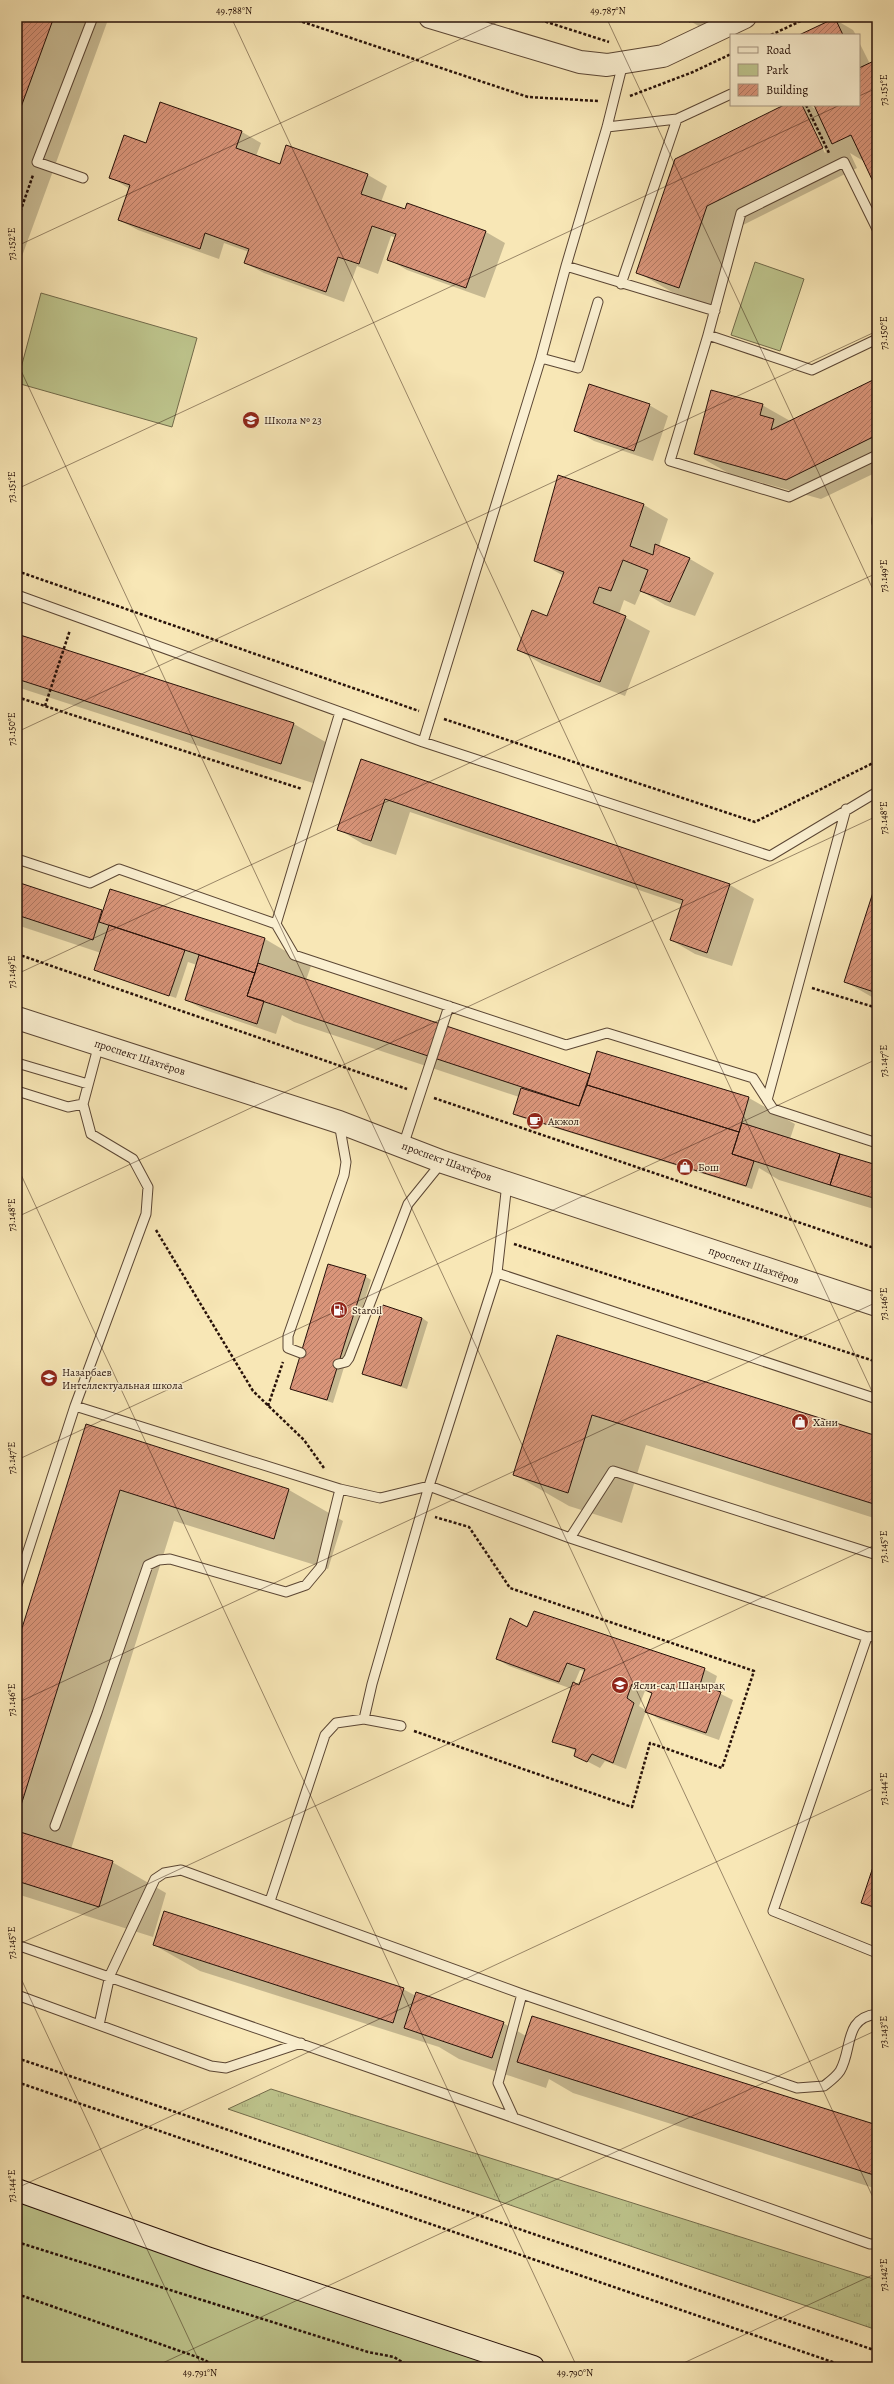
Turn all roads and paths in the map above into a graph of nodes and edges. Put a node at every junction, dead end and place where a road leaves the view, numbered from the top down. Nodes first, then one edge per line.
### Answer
1 (93, 17) edge
2 (288, 17) edge
3 (430, 17) edge
4 (531, 17) edge
5 (745, 17) edge
6 (809, 17) edge
7 (774, 34) edge
8 (610, 42) dead end
9 (730, 54) edge
10 (623, 63) junction
11 (730, 94) edge
12 (614, 102) junction
13 (806, 106) edge
14 (677, 119) junction
15 (607, 127) junction
16 (37, 162) junction
17 (835, 166) junction
18 (83, 178) dead end
19 (17, 221) edge
20 (877, 229) edge
21 (566, 266) junction
22 (621, 284) junction
23 (598, 302) dead end
24 (715, 311) junction
25 (708, 335) junction
26 (877, 339) edge
27 (541, 358) junction
28 (877, 455) edge
29 (877, 519) edge
30 (877, 523) edge
31 (17, 595) edge
32 (74, 616) junction
33 (17, 697) edge
34 (45, 706) junction
35 (340, 712) junction
36 (424, 742) junction
37 (877, 792) edge
38 (315, 793) junction
39 (846, 809) junction
40 (17, 859) edge
41 (276, 924) junction
42 (17, 954) edge
43 (799, 984) junction
44 (449, 1006) junction
45 (877, 1008) edge
46 (17, 1018) edge
47 (99, 1043) junction
48 (17, 1063) edge
49 (88, 1084) junction
50 (17, 1091) edge
51 (420, 1093) junction
52 (767, 1100) junction
53 (83, 1104) junction
54 (339, 1122) junction
55 (877, 1143) edge
56 (403, 1146) junction
57 (442, 1162) junction
58 (508, 1182) junction
59 (146, 1214) junction
60 (501, 1239) junction
61 (877, 1249) edge
62 (497, 1273) junction
63 (877, 1305) edge
64 (288, 1348) junction
65 (301, 1353) dead end
66 (877, 1362) edge
67 (338, 1364) dead end
68 (877, 1399) edge
69 (76, 1406) junction
70 (268, 1406) junction
71 (429, 1486) junction
72 (340, 1489) junction
73 (421, 1513) junction
74 (570, 1538) junction
75 (877, 1555) edge
76 (17, 1585) edge
77 (877, 1636) edge
78 (867, 1637) junction
79 (364, 1719) junction
80 (401, 1726) joint
81 (55, 1826) dead end
82 (270, 1901) junction
83 (17, 1944) edge
84 (877, 1953) edge
85 (110, 1976) junction
86 (522, 1994) junction
87 (17, 1995) edge
88 (877, 2014) edge
89 (99, 2025) junction
90 (301, 2043) junction
91 (17, 2058) edge
92 (17, 2082) edge
93 (514, 2118) junction
94 (17, 2190) edge
95 (17, 2242) edge
96 (877, 2244) edge
97 (17, 2294) edge
98 (877, 2351) edge
99 (218, 2367) edge
100 (410, 2367) edge
101 (533, 2367) edge
102 (847, 2367) edge

1 - 16 lane
2 - 12 path
3 - 10 street
4 - 8 path
5 - 10 street
6 - 7 path
9 - 12 path
10 - 12 lane
11 - 14 lane
12 - 15 lane
13 - 17 path
14 - 15 lane
14 - 22 lane
15 - 21 lane
16 - 18 lane
16 - 19 path
17 - 20 lane
17 - 24 lane
21 - 22 lane
21 - 27 lane
22 - 24 lane
23 - 27 lane
24 - 25 lane
25 - 26 lane
25 - 28 lane
27 - 36 lane
29 - 30 lane
31 - 32 lane
32 - 34 path
32 - 35 lane
33 - 34 path
34 - 38 path
35 - 36 lane
35 - 38 lane
36 - 39 lane
37 - 39 lane
38 - 41 lane
39 - 43 lane
40 - 41 lane
41 - 44 lane
42 - 51 path
43 - 45 path
43 - 52 lane
44 - 51 lane
44 - 52 lane
46 - 47 street, проспект Шахтёров
47 - 49 lane
47 - 54 street, проспект Шахтёров
48 - 49 lane
49 - 53 lane
50 - 53 lane
51 - 56 lane
51 - 61 path
52 - 55 lane
53 - 59 lane
54 - 56 street, проспект Шахтёров
54 - 64 lane
56 - 57 street, проспект Шахтёров
57 - 58 street, проспект Шахтёров
57 - 67 lane
58 - 60 lane
58 - 63 street, проспект Шахтёров
59 - 69 lane
59 - 70 path
60 - 62 lane
60 - 66 path
62 - 68 lane
62 - 71 lane
64 - 65 lane
64 - 70 path
69 - 72 lane
69 - 76 lane
70 - 72 path
71 - 72 lane
71 - 73 lane
71 - 74 lane
72 - 81 lane
73 - 79 lane
73 - 80 path
74 - 75 lane
74 - 78 lane
77 - 78 lane
78 - 84 lane
79 - 80 lane
79 - 82 lane
82 - 85 lane
82 - 86 lane
83 - 85 lane
85 - 89 lane
85 - 90 lane
86 - 88 lane
86 - 93 lane
87 - 89 lane
89 - 90 lane
90 - 93 lane
91 - 98 path
92 - 102 path
93 - 96 lane
94 - 101 street
95 - 100 path
97 - 99 path

